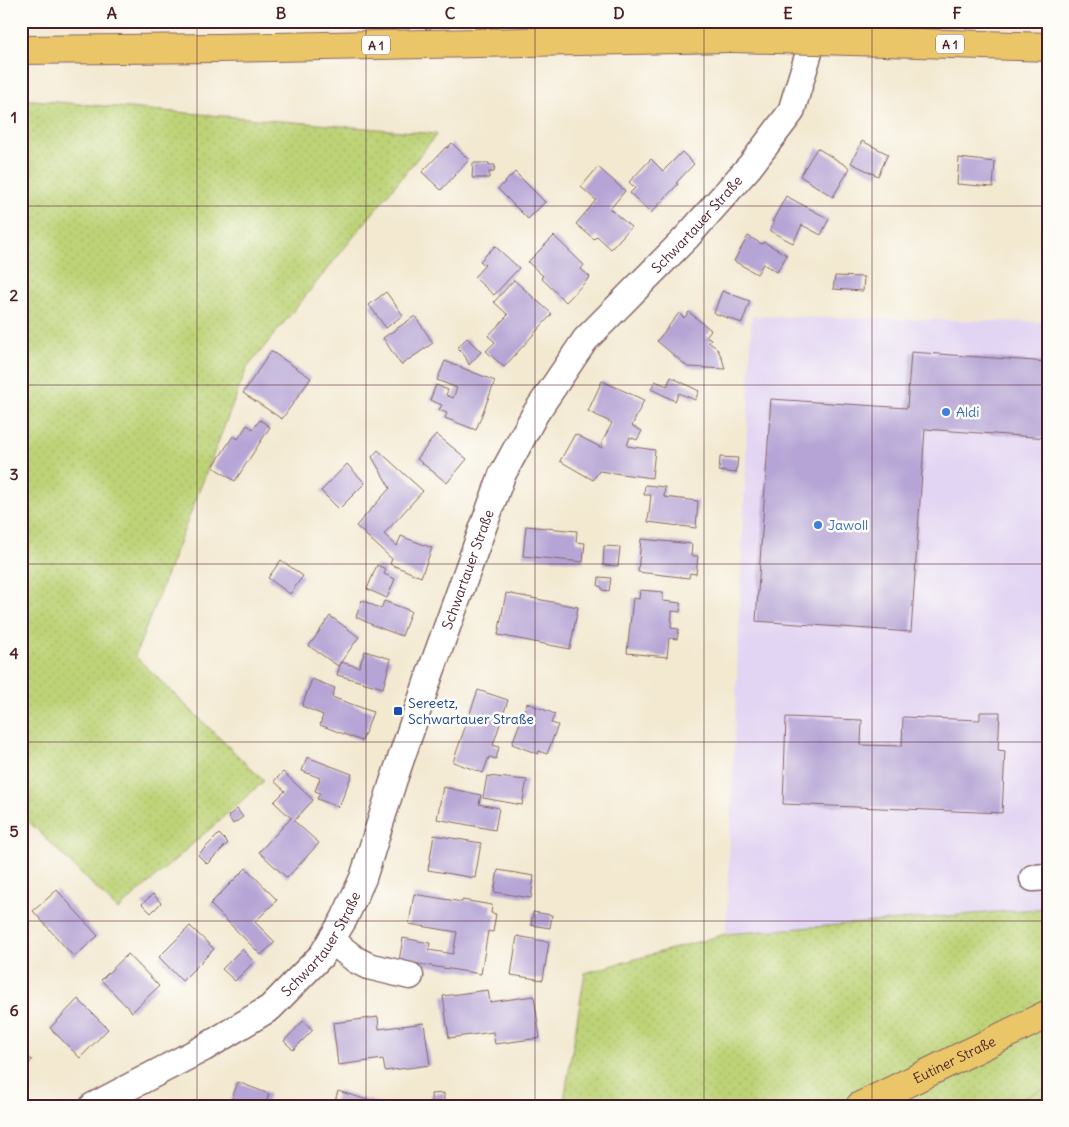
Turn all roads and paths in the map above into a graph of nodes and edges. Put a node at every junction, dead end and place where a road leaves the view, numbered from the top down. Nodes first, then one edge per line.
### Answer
1 (816, 21) edge
2 (1048, 46) edge
3 (21, 50) edge
4 (331, 940) junction
5 (410, 976) dead end
6 (1048, 1014) edge
7 (122, 1099) edge
8 (93, 1106) edge
9 (860, 1106) edge

1 - 4 street, Schwartauer Straße
2 - 3 main road, A 1, bridge
4 - 5 street
4 - 7 street, Schwartauer Straße
6 - 9 main road, Eutiner Straße
7 - 8 street, Schwartauer Straße

